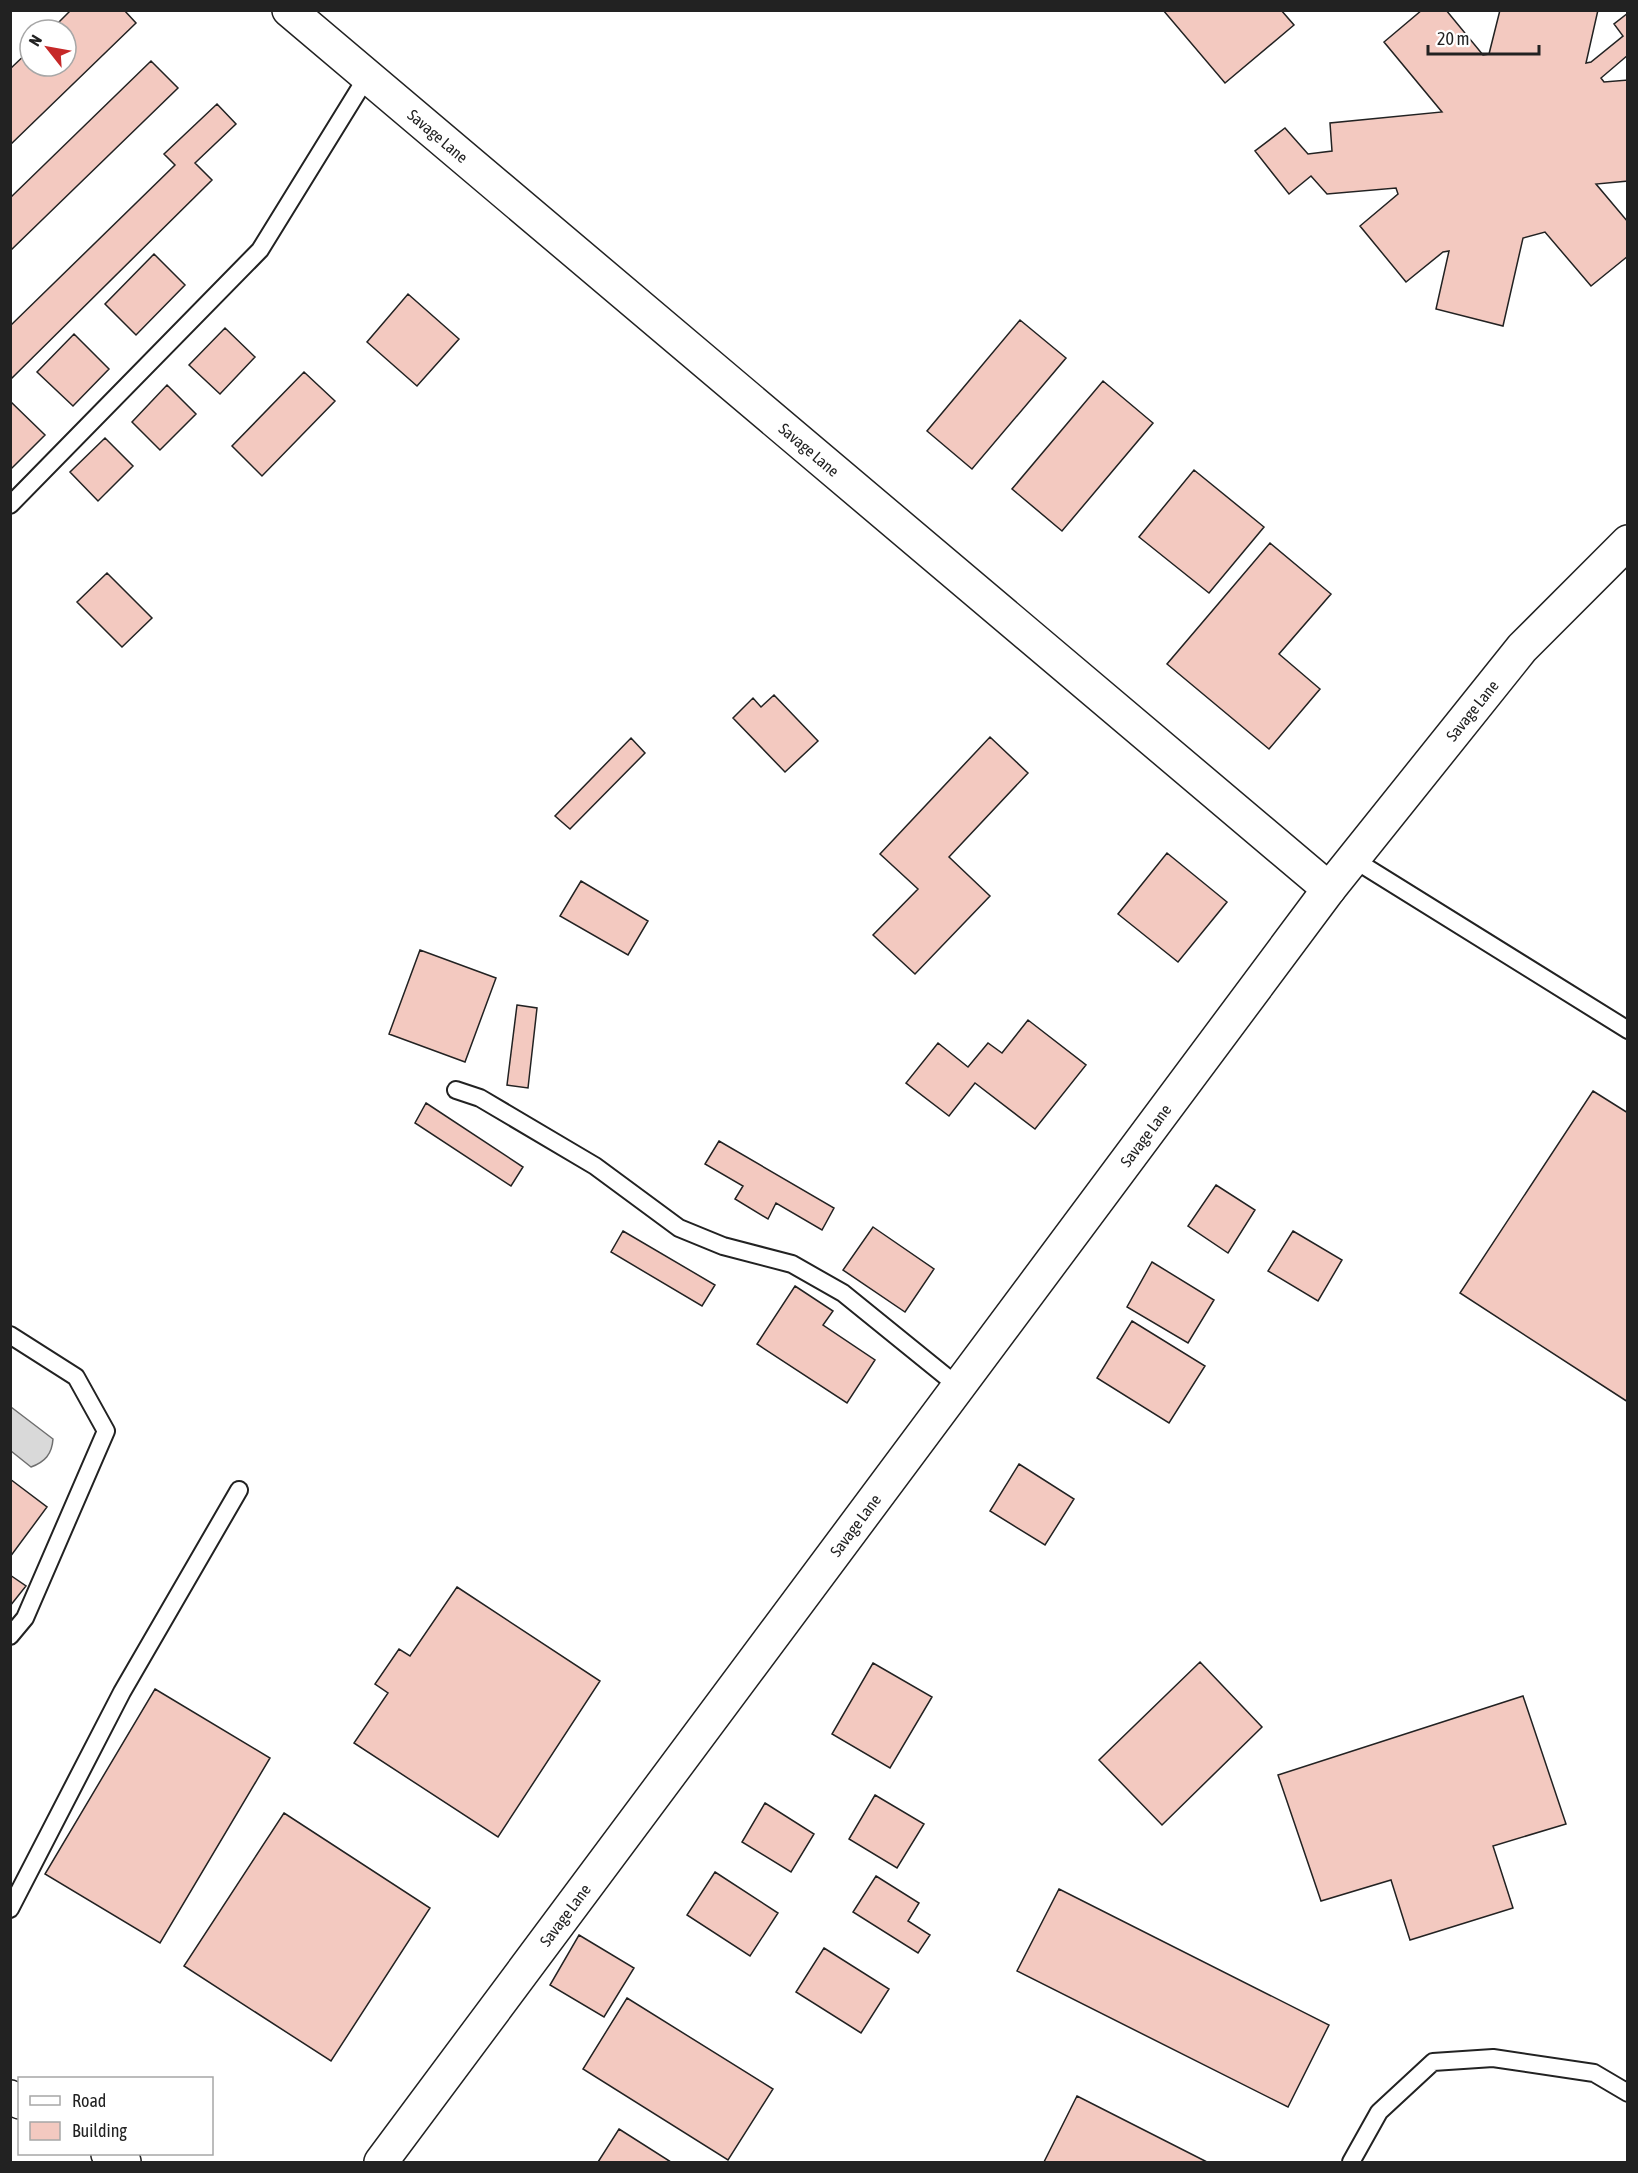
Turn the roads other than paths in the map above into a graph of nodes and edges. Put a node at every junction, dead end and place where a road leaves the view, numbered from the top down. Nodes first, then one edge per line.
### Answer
1 (289, 10) edge
2 (368, 75) junction
3 (10, 506) edge
4 (1628, 542) edge
5 (1353, 859) junction
6 (1329, 889) junction
7 (1628, 1030) edge
8 (456, 1090) dead end
9 (10, 1335) edge
10 (959, 1387) junction
11 (239, 1490) dead end
12 (10, 1636) edge
13 (10, 1909) edge
14 (1628, 2093) edge
15 (110, 2155) edge
16 (124, 2163) edge
17 (381, 2163) edge
18 (1351, 2163) edge

1 - 2 street, Savage Lane
2 - 3 lane
2 - 6 street, Savage Lane
4 - 5 street, Savage Lane
5 - 6 street, Savage Lane
5 - 7 lane
6 - 10 street, Savage Lane
8 - 10 lane
9 - 12 lane
10 - 17 street, Savage Lane
11 - 13 lane
14 - 18 lane
15 - 16 street

